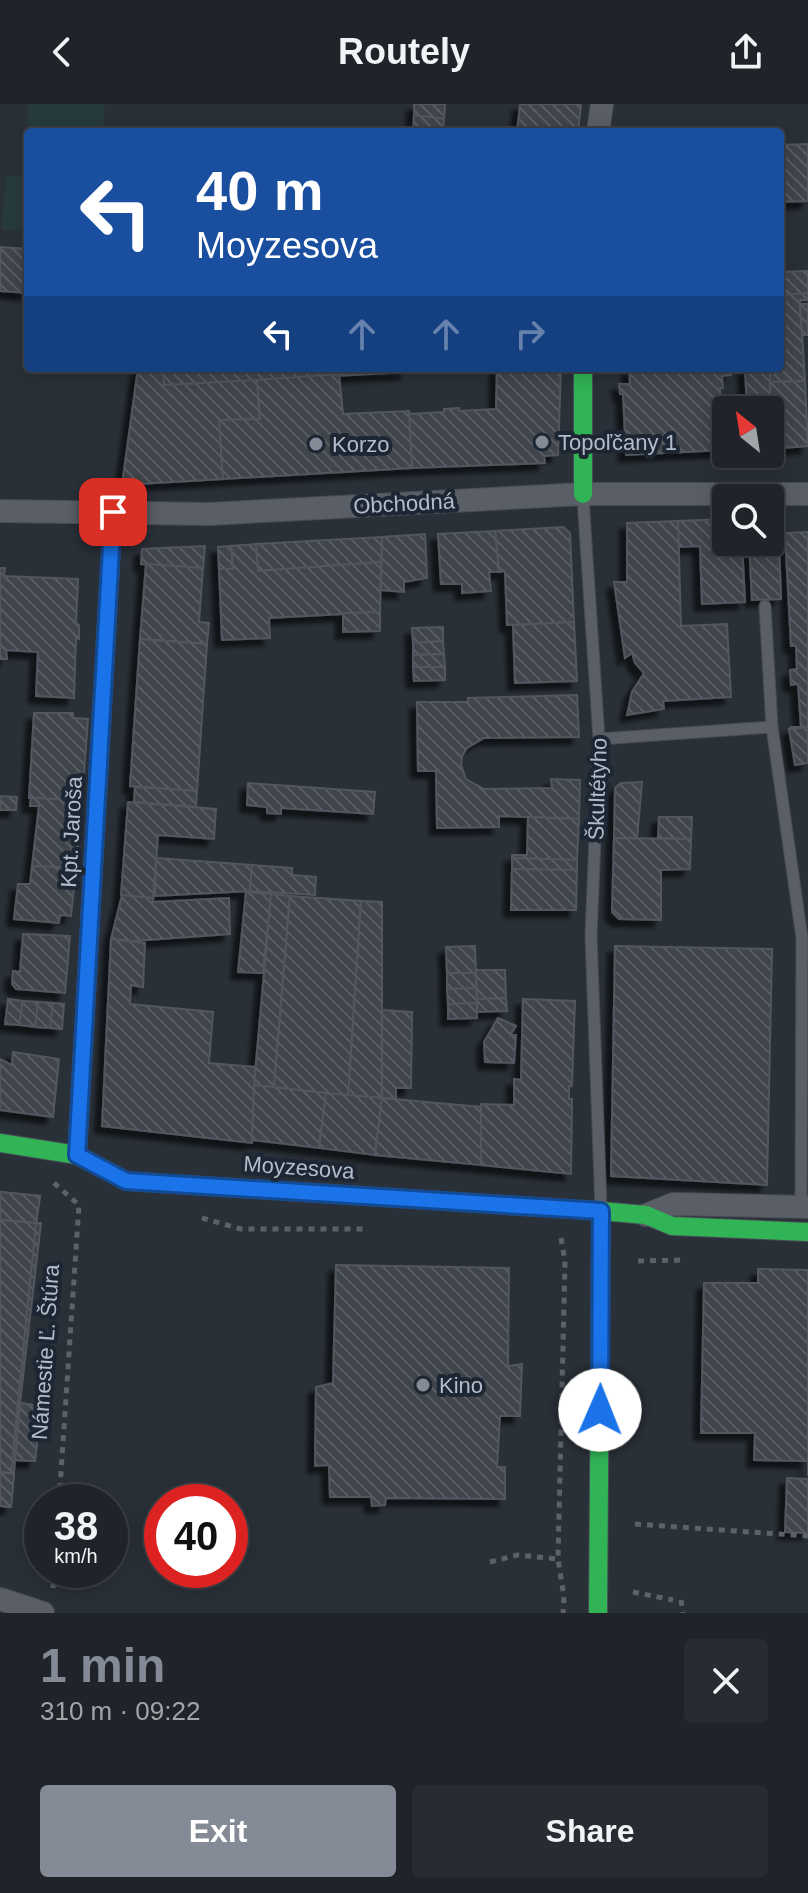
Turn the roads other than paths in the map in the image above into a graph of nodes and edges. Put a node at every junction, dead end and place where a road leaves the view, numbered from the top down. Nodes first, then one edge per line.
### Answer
1 (602, 104) edge
2 (599, 128) edge
3 (583, 372) edge
4 (583, 494) junction
5 (808, 494) edge
6 (0, 511) edge
7 (113, 512) junction
8 (765, 606) dead end
9 (772, 727) junction
10 (599, 739) junction
11 (0, 1143) edge
12 (77, 1155) junction
13 (805, 1207) edge
14 (601, 1211) junction
15 (646, 1215) junction
16 (804, 1232) edge
17 (0, 1599) edge
18 (43, 1613) edge
19 (598, 1613) edge

1 - 2 street
3 - 4 street, Škultétyho
4 - 5 street, Obchodná
4 - 7 street, Obchodná
4 - 10 lane, Škultétyho
6 - 7 street, Obchodná
7 - 12 street, Kpt. Jaroša
8 - 9 lane
9 - 10 lane
9 - 13 lane
10 - 14 lane, Škultétyho
11 - 12 street, Moyzesova
12 - 14 street, Moyzesova
13 - 15 street
13 - 16 lane
14 - 15 street, Moyzesova
14 - 19 street
15 - 16 street, Moyzesova
17 - 18 street

